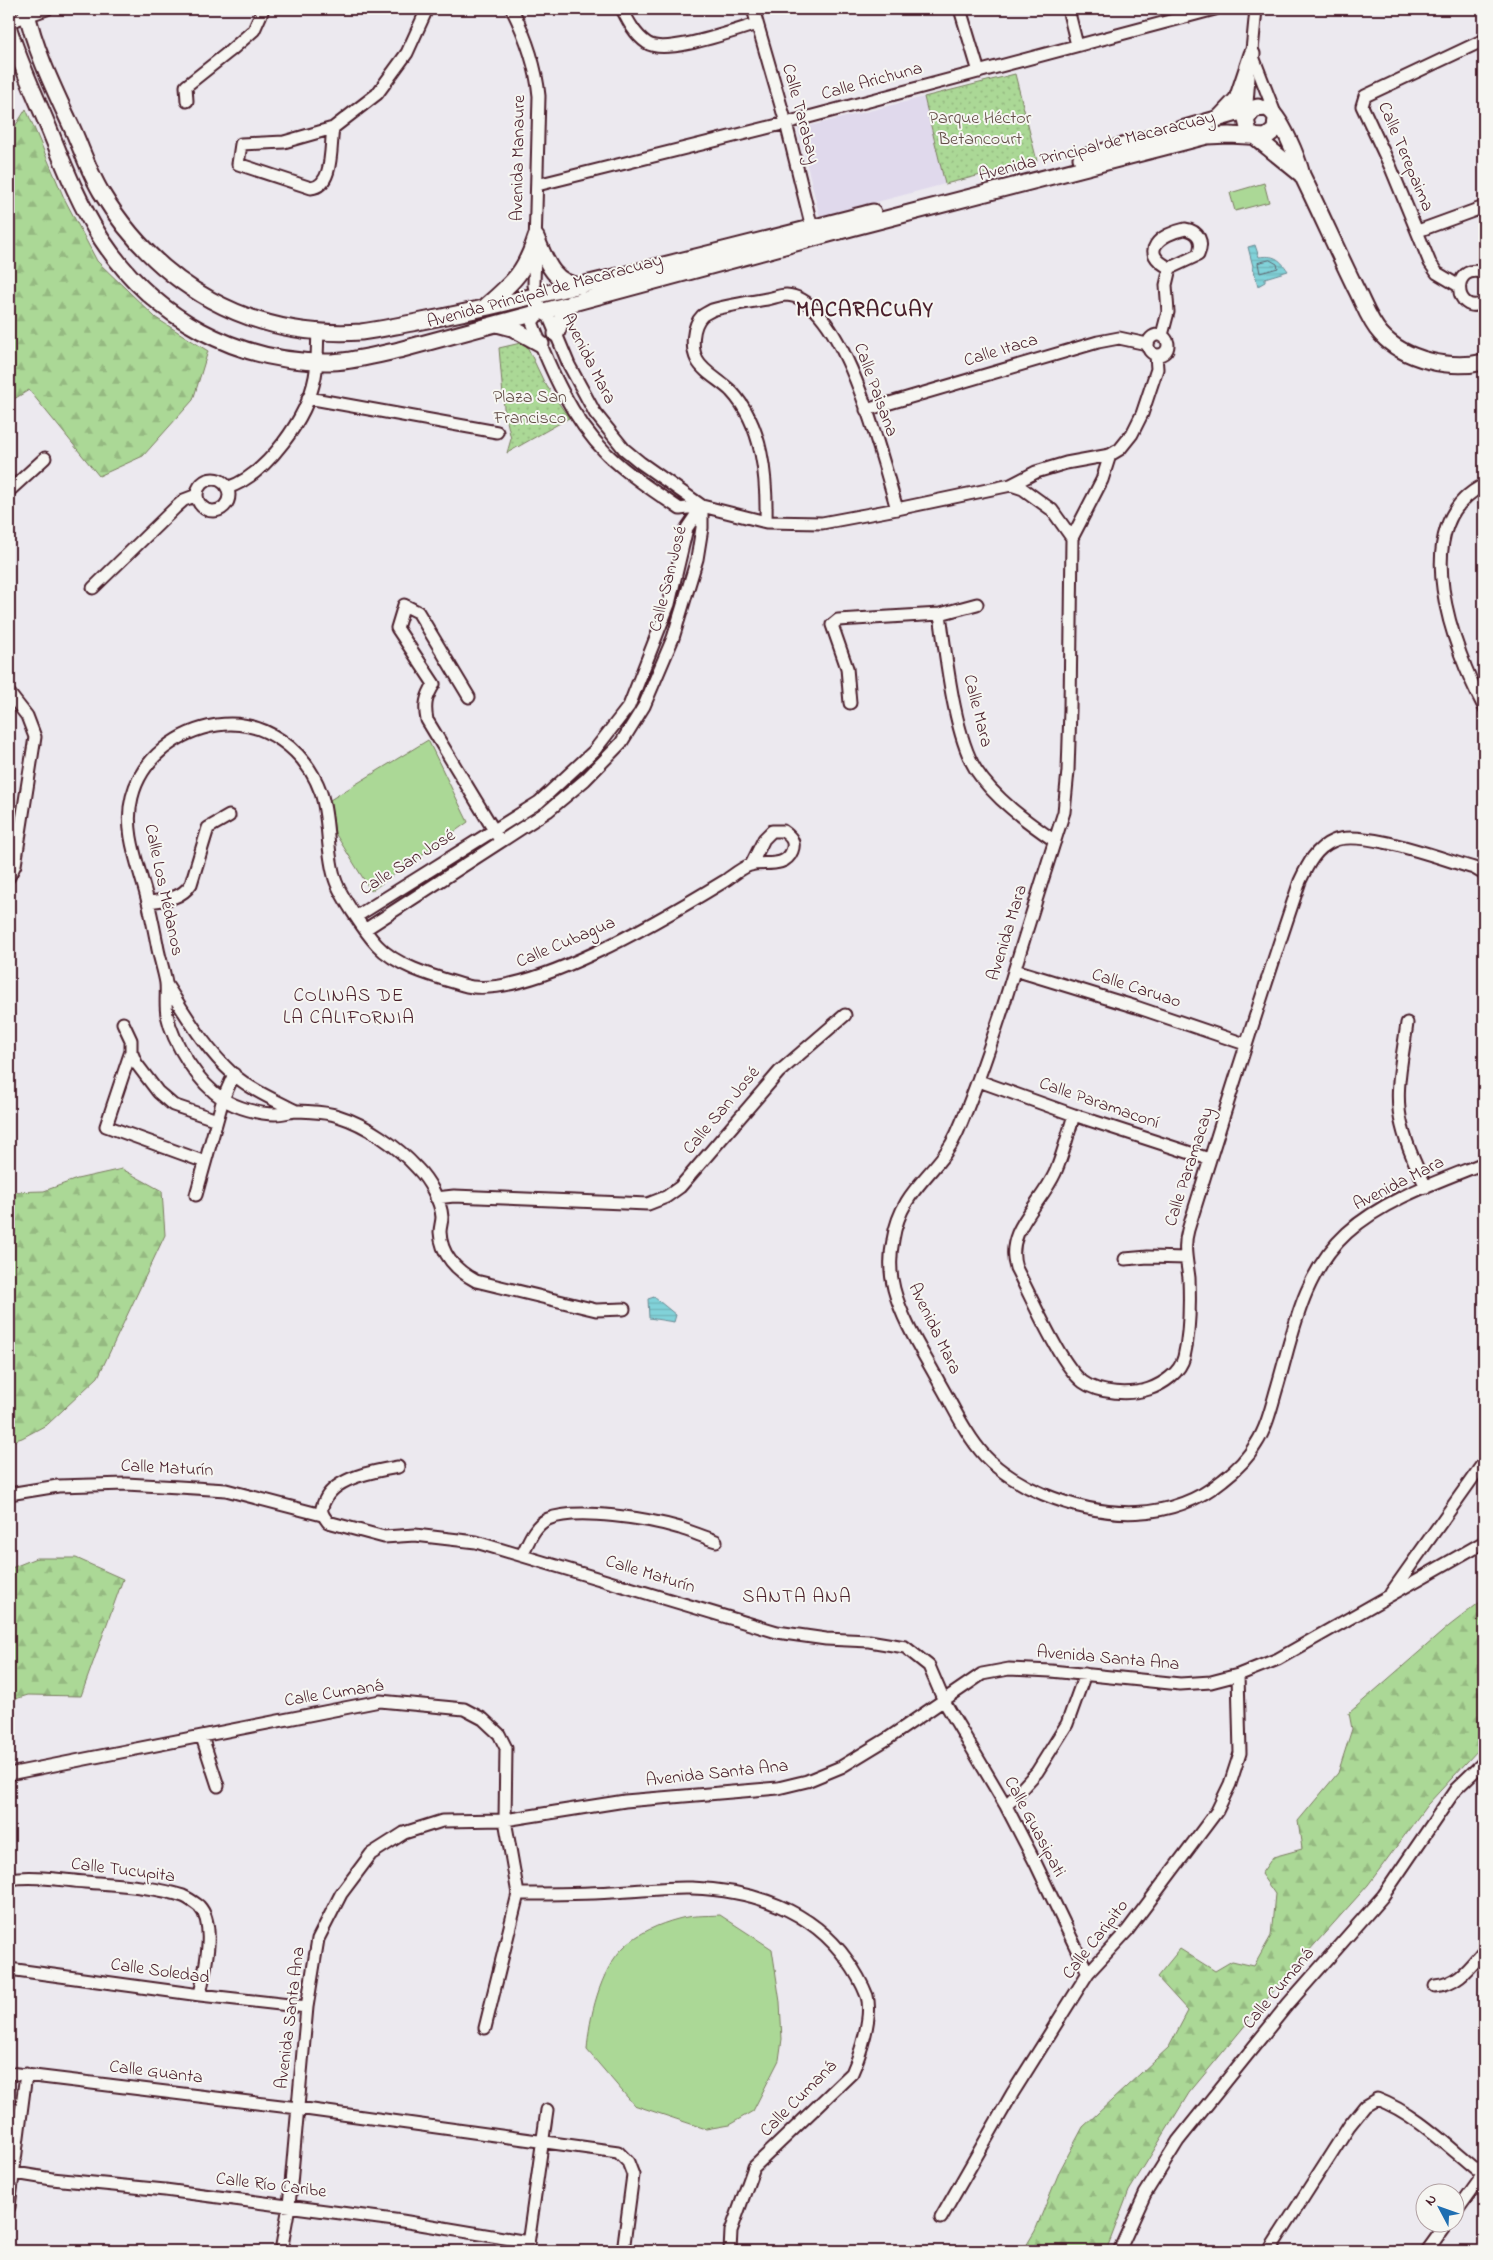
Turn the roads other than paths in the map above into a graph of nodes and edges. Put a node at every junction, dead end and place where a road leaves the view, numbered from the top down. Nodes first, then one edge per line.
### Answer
1 (47, 9) edge
2 (261, 9) edge
3 (427, 9) edge
4 (512, 9) edge
5 (622, 9) edge
6 (753, 9) edge
7 (960, 9) edge
8 (1068, 9) edge
9 (1215, 9) edge
10 (1256, 9) edge
11 (26, 13) edge
12 (9, 22) edge
13 (757, 24) junction
14 (9, 29) edge
15 (1484, 40) edge
16 (1077, 45) junction
17 (1252, 54) junction
18 (979, 72) junction
19 (187, 101) dead end
20 (1250, 113) junction
21 (1276, 118) junction
22 (1215, 121) junction
23 (786, 122) junction
24 (332, 128) junction
25 (1254, 136) junction
26 (1302, 175) junction
27 (537, 185) junction
28 (1484, 207) edge
29 (812, 228) junction
30 (1418, 231) junction
31 (536, 237) junction
32 (1170, 268) dead end
33 (1484, 273) edge
34 (582, 286) junction
35 (1459, 286) junction
36 (536, 296) junction
37 (571, 303) junction
38 (1484, 303) edge
39 (484, 308) junction
40 (540, 312) junction
41 (497, 324) junction
42 (318, 330) junction
43 (556, 334) junction
44 (1162, 335) junction
45 (541, 344) junction
46 (1147, 344) junction
47 (1156, 355) junction
48 (316, 361) junction
49 (1484, 362) edge
50 (308, 398) junction
51 (866, 410) junction
52 (497, 432) dead end
53 (1110, 455) junction
54 (45, 458) dead end
55 (1011, 485) junction
56 (1484, 485) edge
57 (227, 488) junction
58 (9, 491) edge
59 (197, 495) junction
60 (702, 506) junction
61 (897, 509) junction
62 (766, 522) junction
63 (1072, 538) junction
64 (93, 588) dead end
65 (669, 604) junction
66 (978, 604) dead end
67 (683, 608) junction
68 (940, 614) junction
69 (9, 692) edge
70 (469, 697) dead end
71 (850, 703) dead end
72 (1484, 707) edge
73 (229, 816) dead end
74 (494, 831) junction
75 (1055, 841) junction
76 (502, 842) junction
77 (12, 864) edge
78 (750, 865) dead end
79 (1484, 874) edge
80 (9, 877) edge
81 (148, 902) junction
82 (357, 916) junction
83 (366, 929) junction
84 (1015, 970) junction
85 (166, 983) junction
86 (845, 1016) dead end
87 (123, 1023) dead end
88 (1407, 1023) dead end
89 (1245, 1044) junction
90 (131, 1051) junction
91 (234, 1074) junction
92 (979, 1081) junction
93 (223, 1099) junction
94 (296, 1111) junction
95 (1074, 1115) junction
96 (218, 1120) junction
97 (1209, 1159) junction
98 (205, 1162) junction
99 (1484, 1163) edge
100 (1426, 1187) junction
101 (196, 1195) dead end
102 (436, 1198) junction
103 (1186, 1258) junction
104 (1125, 1259) dead end
105 (624, 1308) dead end
106 (1484, 1462) edge
107 (398, 1466) dead end
108 (9, 1494) edge
109 (322, 1514) junction
110 (716, 1541) dead end
111 (1484, 1542) edge
112 (522, 1555) junction
113 (1390, 1593) junction
114 (1085, 1674) junction
115 (1238, 1675) junction
116 (944, 1701) junction
117 (202, 1737) junction
118 (1484, 1762) edge
119 (9, 1774) edge
120 (218, 1786) dead end
121 (1006, 1806) junction
122 (505, 1820) junction
123 (9, 1879) edge
124 (518, 1894) junction
125 (1484, 1950) edge
126 (9, 1969) edge
127 (1088, 1973) junction
128 (1435, 1986) dead end
129 (200, 1995) junction
130 (307, 2007) junction
131 (484, 2028) dead end
132 (9, 2073) edge
133 (26, 2074) junction
134 (298, 2108) junction
135 (547, 2110) dead end
136 (544, 2142) junction
137 (11, 2172) edge
138 (1484, 2174) edge
139 (1466, 2198) edge
140 (289, 2206) junction
141 (9, 2207) edge
142 (941, 2218) dead end
143 (1441, 2232) edge
144 (528, 2247) edge
145 (281, 2251) edge
146 (623, 2251) edge
147 (730, 2251) edge
148 (1119, 2251) edge
149 (1269, 2251) edge
150 (1427, 2251) edge

1 - 11 street
2 - 19 street
3 - 24 street
4 - 27 street, Avenida Manaure
5 - 13 street
6 - 13 street, Calle Tarabay
7 - 18 street
8 - 16 street
9 - 16 street, Calle Arichuna
10 - 17 street
11 - 12 street
11 - 42 street, Avenida Principal de Macaracuay
13 - 23 street, Calle Tarabay
14 - 48 street, Avenida Principal de Macaracuay
15 - 30 street, Calle Terepaima
16 - 18 street, Calle Arichuna
17 - 20 street
17 - 21 street
17 - 22 street
18 - 23 street, Calle Arichuna
20 - 21 street
20 - 22 street, Avenida Principal de Macaracuay
20 - 25 street
21 - 25 street, Avenida Principal de Macaracuay
21 - 26 street
22 - 29 street, Avenida Principal de Macaracuay
23 - 27 street, Calle Arichuna
23 - 29 street, Calle Tarabay
24 - 24 street
25 - 26 street
25 - 37 street, Avenida Principal de Macaracuay
26 - 49 street
27 - 31 street, Avenida Manaure
28 - 30 street
29 - 34 street, Avenida Principal de Macaracuay
30 - 35 street, Calle Terepaima
31 - 34 street
31 - 36 street, Avenida Manaure
31 - 39 street
32 - 44 street
33 - 35 street
34 - 36 street, Avenida Principal de Macaracuay
35 - 38 street, Calle Terepaima
36 - 39 street, Avenida Principal de Macaracuay
36 - 40 street, Avenida Manaure
37 - 40 street, Avenida Principal de Macaracuay
37 - 43 street
39 - 42 street, Avenida Principal de Macaracuay
40 - 41 street, Avenida Principal de Macaracuay
40 - 43 street, Avenida Mara
40 - 45 street, Avenida Mara
41 - 45 street
41 - 48 street, Avenida Principal de Macaracuay
42 - 48 street
43 - 60 street, Avenida Mara
44 - 46 street
44 - 47 street
45 - 60 street, Avenida Mara
46 - 47 street
46 - 51 street, Calle Itaca
47 - 53 street
48 - 50 street
50 - 52 street
50 - 57 street
51 - 61 street, Calle Paisana
51 - 62 street, Calle Paisana
53 - 55 street, Avenida Mara
53 - 63 street
54 - 58 street
55 - 61 street, Avenida Mara
55 - 63 street
56 - 72 street
57 - 59 street
57 - 59 street
59 - 64 street
60 - 62 street, Avenida Mara
60 - 65 street, Calle San José
60 - 67 street, Calle San José
61 - 62 street, Avenida Mara
63 - 75 street, Avenida Mara
65 - 67 street
65 - 74 street, Calle San José
66 - 68 street
67 - 76 street, Calle San José
68 - 71 street
68 - 75 street, Calle Mara
69 - 77 street
70 - 74 street
73 - 81 street
74 - 76 street
74 - 82 street, Calle San José
75 - 84 street, Avenida Mara
76 - 83 street, Calle San José
77 - 80 street
78 - 83 street, Calle Cubagua
79 - 89 street, Calle Paramacay
81 - 82 street, Calle Los Médanos
81 - 85 street, Calle Los Médanos
82 - 83 street, Calle Cubagua
84 - 89 street, Calle Caruao
84 - 92 street, Avenida Mara
85 - 91 street, Calle Los Médanos
85 - 93 street, Calle Los Médanos
86 - 102 street, Calle San José
87 - 90 street
88 - 100 street
89 - 97 street, Calle Paramacay
90 - 96 street
90 - 98 street
91 - 93 street
91 - 94 street, Calle Los Médanos
92 - 95 street, Calle Paramaconí
92 - 100 street, Avenida Mara
93 - 94 street, Calle Los Médanos
93 - 96 street
94 - 102 street, Calle Los Médanos
95 - 97 street, Calle Paramaconí
95 - 103 street, Calle Paramacay
96 - 98 street
97 - 103 street, Calle Paramacay
98 - 101 street
99 - 100 street, Avenida Mara
102 - 105 street, Calle Los Médanos
103 - 104 street
106 - 113 street
107 - 109 street
108 - 109 street, Calle Maturín
109 - 112 street, Calle Maturín
110 - 112 street
111 - 113 street, Avenida Santa Ana
112 - 116 street, Calle Maturín
113 - 115 street, Avenida Santa Ana
114 - 115 street, Avenida Santa Ana
114 - 116 street, Avenida Santa Ana
114 - 121 street
115 - 127 street, Calle Caripito
116 - 121 street, Calle Guasipati
116 - 122 street, Avenida Santa Ana
117 - 119 street, Calle Cumaná
117 - 120 street
117 - 122 street, Calle Cumaná
118 - 148 street, Calle Cumaná
121 - 127 street, Calle Guasipati
122 - 124 street, Calle Cumaná
122 - 130 street, Avenida Santa Ana
123 - 129 street, Calle Tucupita
124 - 131 street, Calle Cumaná
124 - 147 street, Calle Cumaná
125 - 128 street
126 - 129 street, Calle Soledad
127 - 142 street, Calle Caripito
129 - 130 street, Calle Soledad
130 - 134 street, Avenida Santa Ana
132 - 133 street, Calle Guanta
133 - 134 street, Calle Guanta
133 - 137 street
134 - 136 street, Calle Guanta
134 - 140 street, Avenida Santa Ana
135 - 136 street
136 - 144 street
136 - 146 street, Calle Guanta
137 - 140 street, Calle Río Caribe
137 - 141 street
138 - 139 street
138 - 149 street
140 - 144 street, Calle Río Caribe
140 - 145 street, Avenida Santa Ana
143 - 150 street

